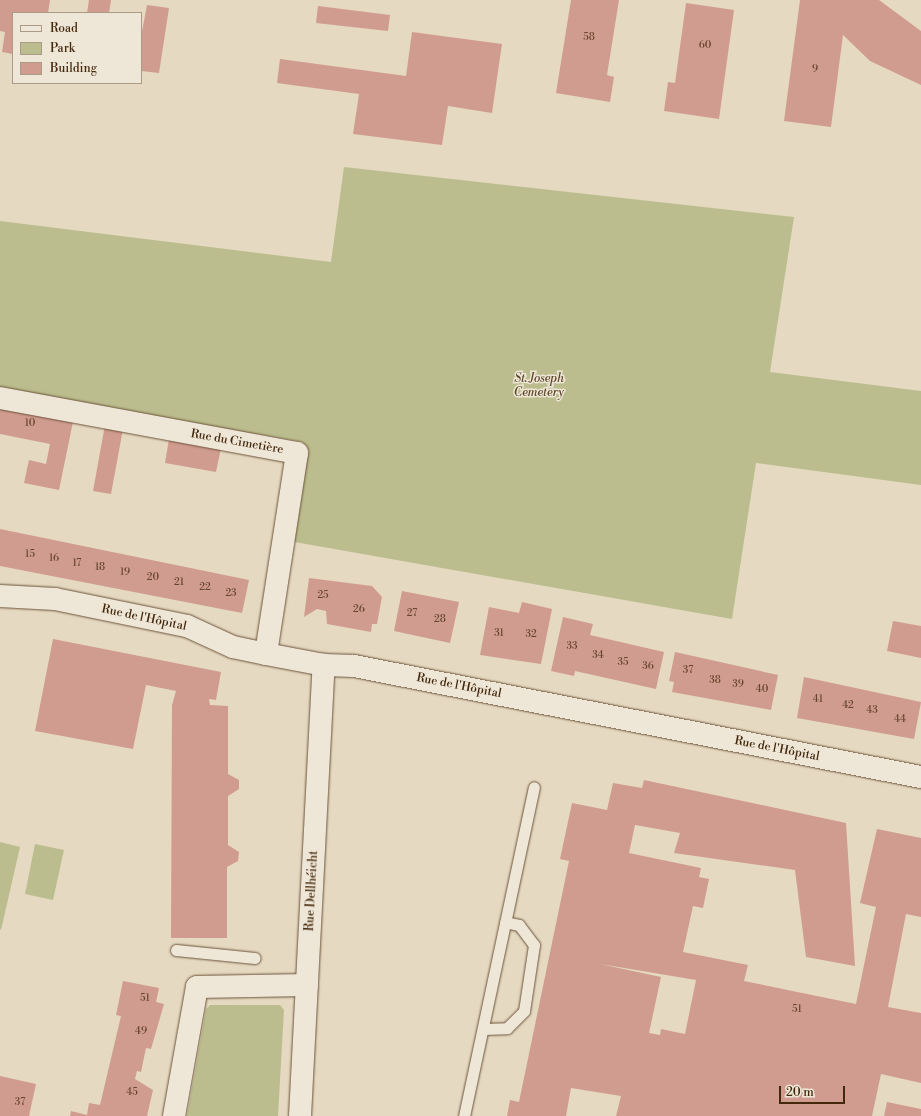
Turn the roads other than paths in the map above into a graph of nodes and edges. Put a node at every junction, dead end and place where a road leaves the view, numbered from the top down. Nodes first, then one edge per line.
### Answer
1 (0, 398) edge
2 (0, 596) edge
3 (266, 654) junction
4 (324, 665) junction
5 (921, 777) edge
6 (534, 786) dead end
7 (505, 922) junction
8 (176, 950) dead end
9 (255, 958) dead end
10 (307, 985) junction
11 (483, 1029) junction
12 (174, 1116) edge
13 (300, 1116) edge
14 (464, 1116) edge

1 - 3 street, Rue du Cimetière
2 - 3 street, Rue de l'Hôpital
3 - 4 street, Rue de l'Hôpital
4 - 5 street, Rue de l'Hôpital
4 - 10 street, Rue Dellhéicht
6 - 7 lane
7 - 11 lane
7 - 11 lane
8 - 9 lane
10 - 12 street
10 - 13 street, Rue Dellhéicht
11 - 14 lane

